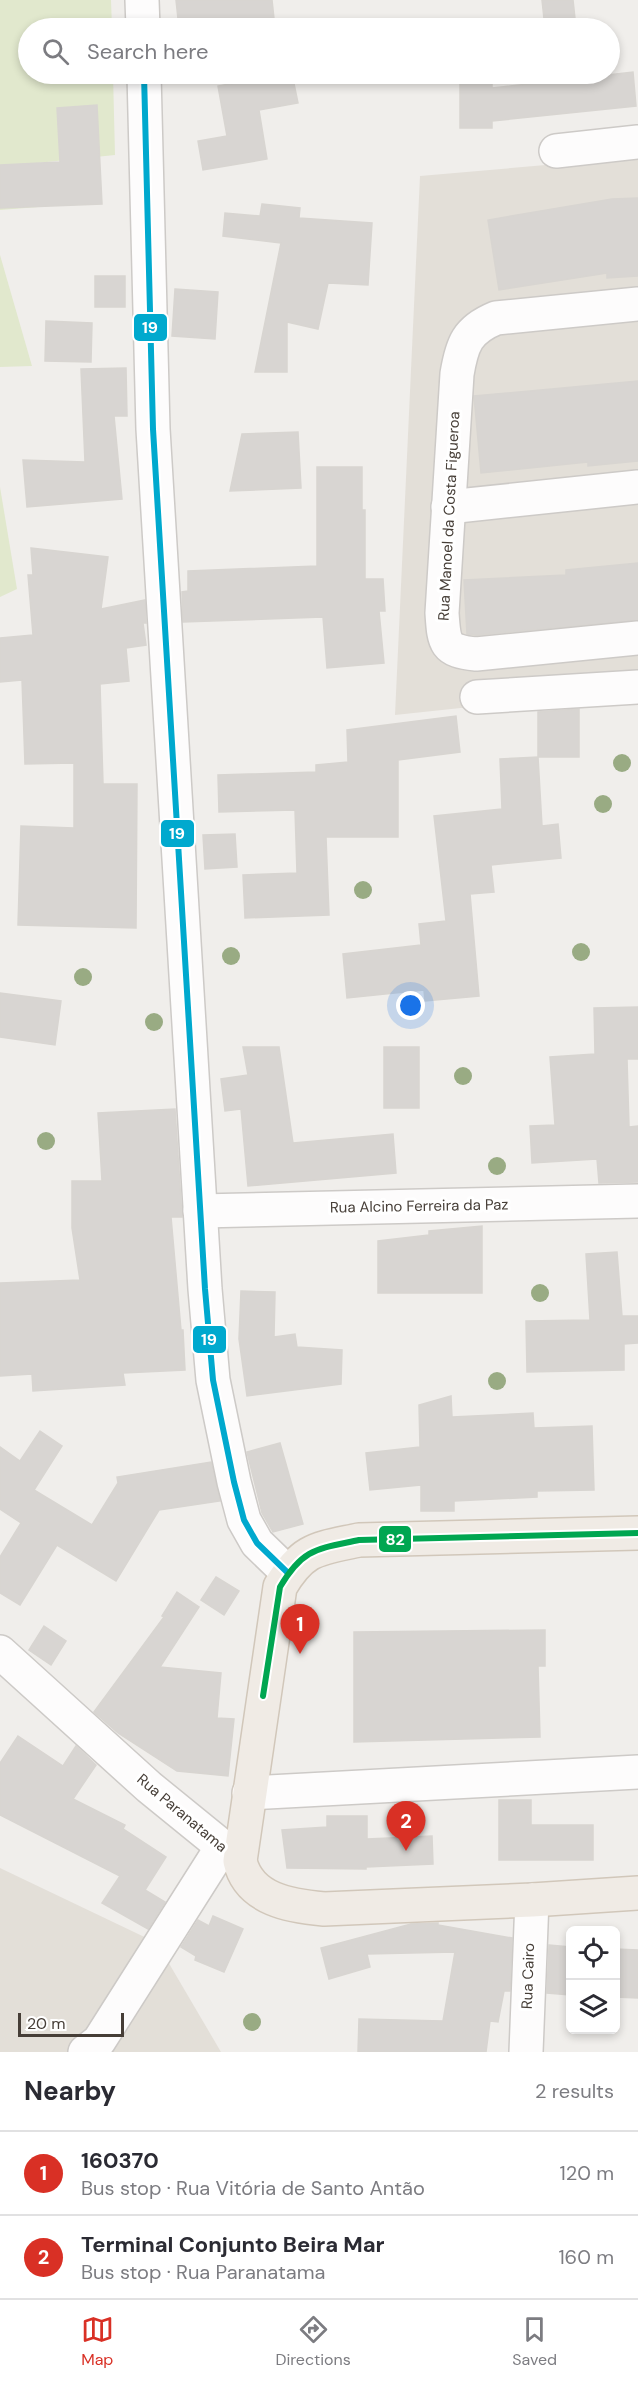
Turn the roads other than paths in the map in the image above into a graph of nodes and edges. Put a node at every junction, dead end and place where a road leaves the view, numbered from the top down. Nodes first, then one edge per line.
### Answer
1 (142, 0) edge
2 (143, 18) edge
3 (144, 84) edge
4 (638, 142) edge
5 (556, 151) dead end
6 (638, 304) edge
7 (638, 487) edge
8 (448, 507) junction
9 (638, 638) edge
10 (638, 687) edge
11 (477, 697) dead end
12 (638, 1201) edge
13 (201, 1211) junction
14 (638, 1533) edge
15 (288, 1573) junction
16 (0, 1652) edge
17 (638, 1772) edge
18 (249, 1793) junction
19 (231, 1854) junction
20 (638, 1893) edge
21 (532, 1900) junction
22 (85, 2052) edge
23 (526, 2052) edge

1 - 2 street
3 - 13 street
4 - 5 street
6 - 8 street, Rua Manoel da Costa Figueroa
7 - 8 street
8 - 9 street, Rua Manoel da Costa Figueroa
10 - 11 street
12 - 13 street, Rua Alcino Ferreira da Paz
13 - 15 street
14 - 15 main road
15 - 18 main road
16 - 19 street, Rua Paranatama
17 - 18 street
18 - 19 main road
19 - 21 main road, Rua Paranatama
19 - 22 street
20 - 21 main road, Rua Paranatama
21 - 23 street, Rua Cairo

